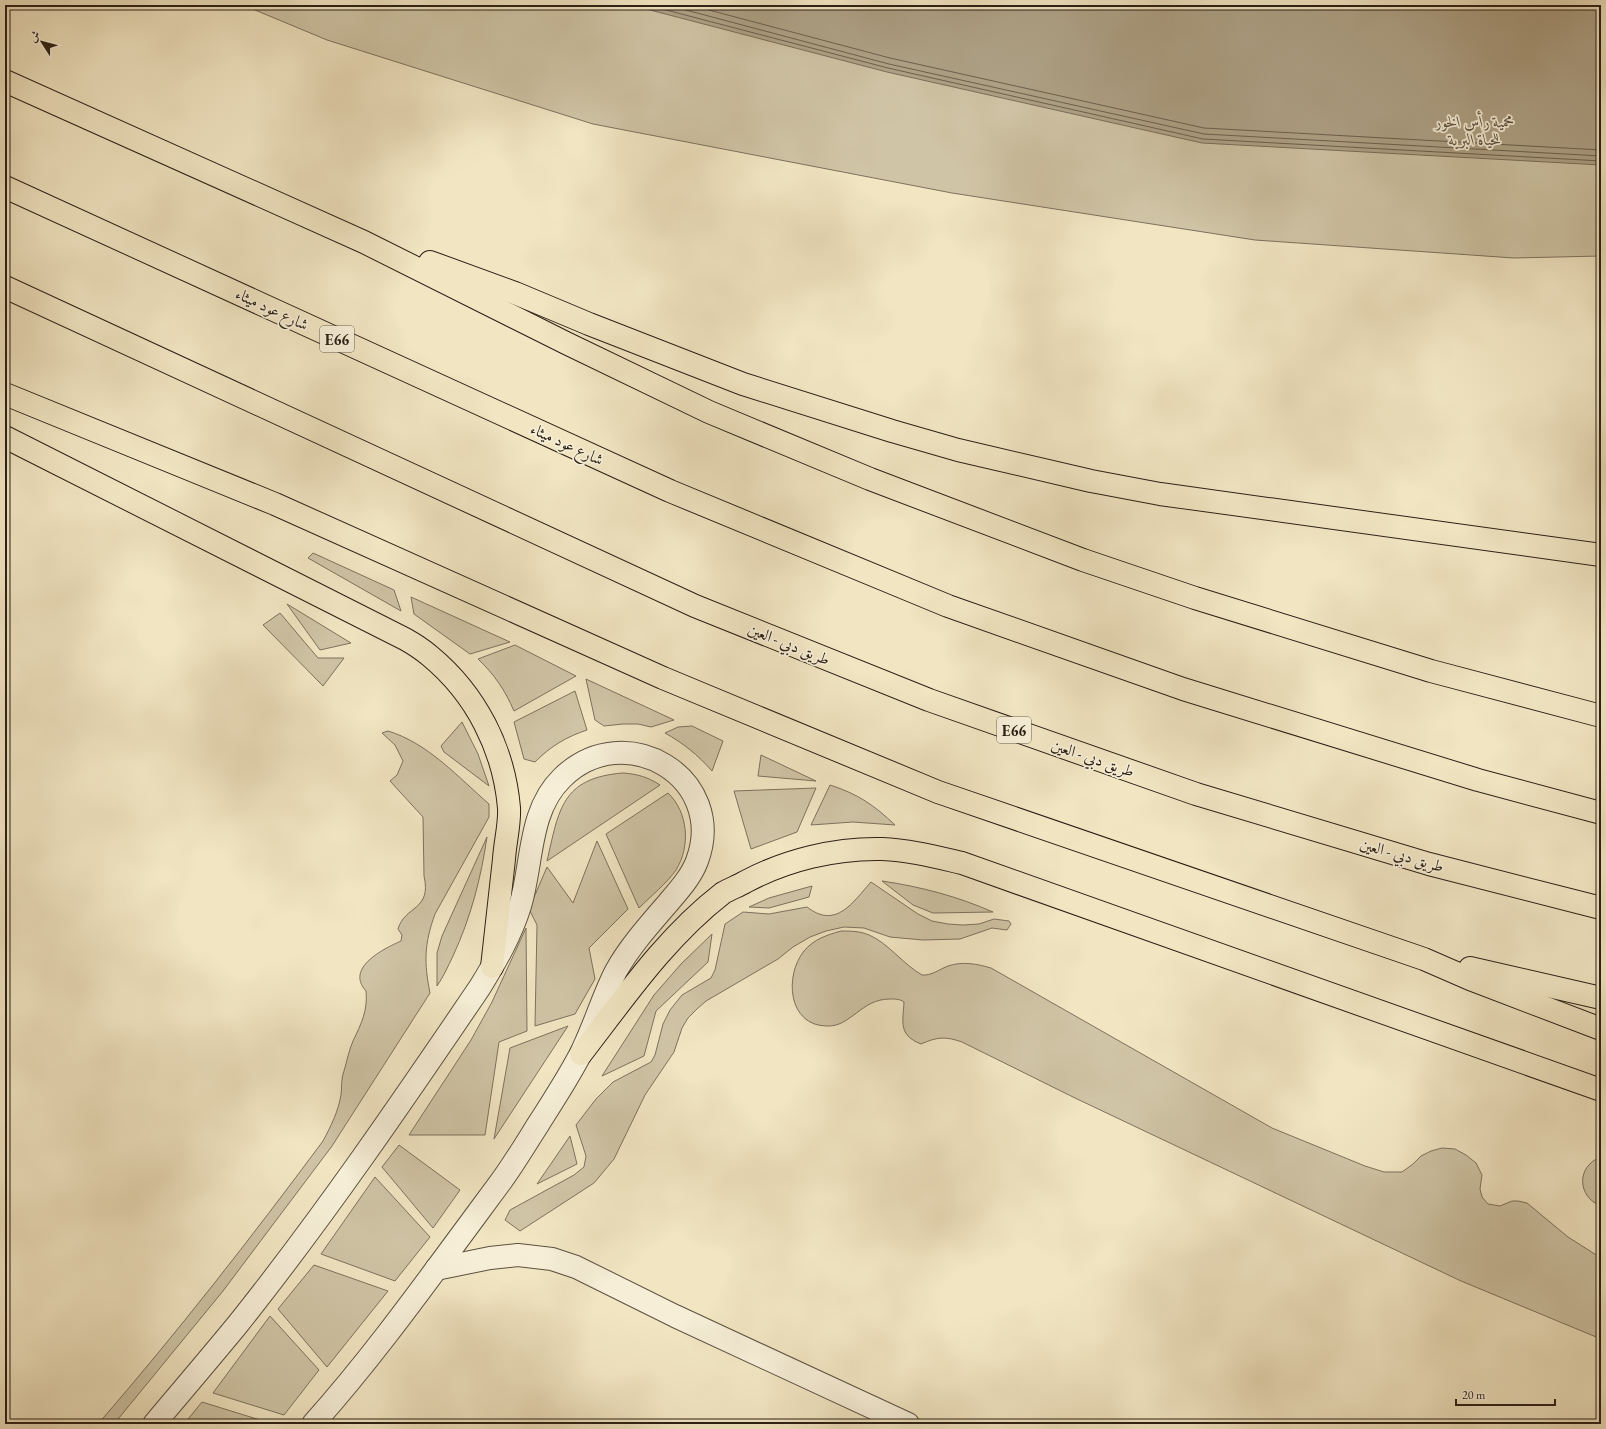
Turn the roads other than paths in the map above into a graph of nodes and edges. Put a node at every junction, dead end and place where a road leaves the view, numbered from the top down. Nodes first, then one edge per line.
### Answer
1 (5, 81) edge
2 (5, 187) edge
3 (364, 242) junction
4 (5, 287) edge
5 (5, 394) edge
6 (5, 437) edge
7 (1601, 554) edge
8 (1601, 716) edge
9 (1601, 813) edge
10 (1601, 908) edge
11 (1424, 959) junction
12 (492, 967) junction
13 (1601, 998) edge
14 (1601, 1029) edge
15 (581, 1054) junction
16 (1601, 1090) edge
17 (436, 1269) junction
18 (154, 1424) edge
19 (313, 1424) edge
20 (908, 1424) edge

1 - 3 highway
2 - 9 highway, شارع عود ميثاء / E66
3 - 7 highway
3 - 8 highway
4 - 10 highway, طريق دبي - العين / E66
5 - 11 highway
6 - 12 highway
11 - 13 highway
11 - 14 highway
12 - 15 street
12 - 18 street
15 - 16 highway
15 - 17 street
17 - 19 street
17 - 20 street

